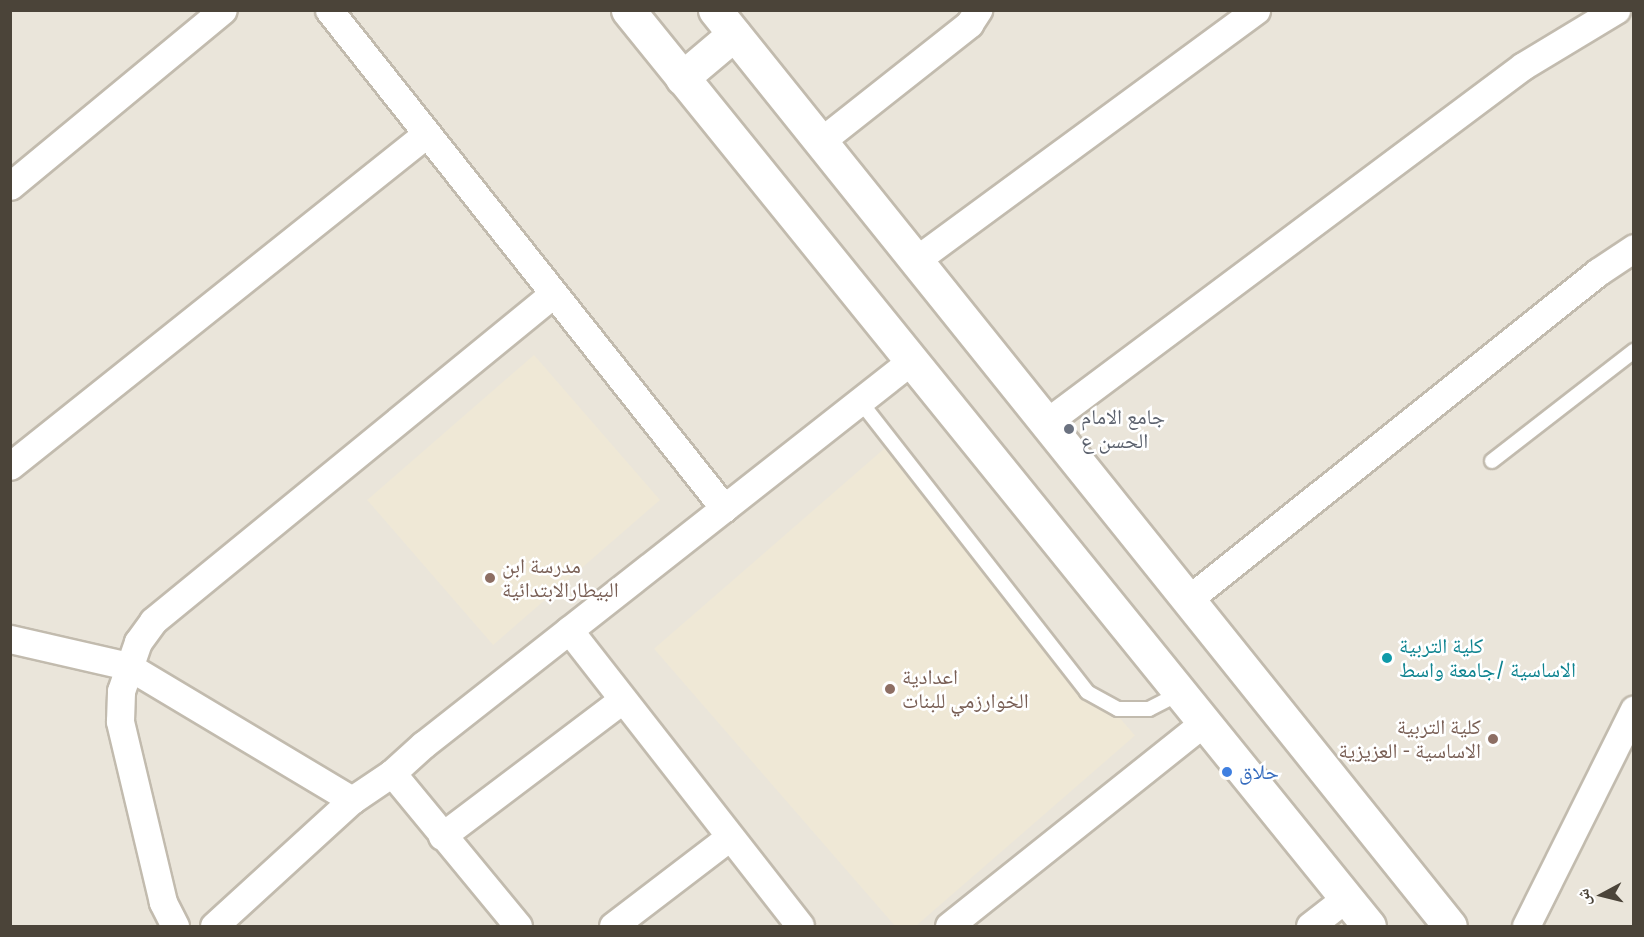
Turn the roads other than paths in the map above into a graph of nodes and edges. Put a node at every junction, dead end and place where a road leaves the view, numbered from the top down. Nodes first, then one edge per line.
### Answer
1 (224, 10) edge
2 (329, 10) edge
3 (628, 10) edge
4 (978, 10) edge
5 (1256, 10) edge
6 (1616, 10) edge
7 (724, 22) edge
8 (682, 78) junction
9 (425, 135) junction
10 (820, 141) junction
11 (10, 186) edge
12 (1634, 248) edge
13 (916, 260) junction
14 (553, 294) junction
15 (1634, 351) edge
16 (911, 361) junction
17 (860, 401) junction
18 (1047, 422) junction
19 (1492, 461) dead end
20 (10, 466) edge
21 (724, 508) junction
22 (1190, 598) junction
23 (568, 630) junction
24 (10, 639) edge
25 (128, 666) junction
26 (1180, 693) junction
27 (622, 700) junction
28 (1634, 709) edge
29 (1203, 723) junction
30 (393, 773) junction
31 (352, 800) junction
32 (442, 836) junction
33 (728, 838) junction
34 (1346, 898) junction
35 (175, 927) edge
36 (214, 927) edge
37 (518, 927) edge
38 (613, 927) edge
39 (800, 927) edge
40 (949, 927) edge
41 (1310, 927) edge
42 (1369, 927) edge
43 (1450, 927) edge
44 (1526, 927) edge

1 - 11 street
2 - 9 street
3 - 8 street
4 - 10 street
5 - 13 street
6 - 18 street
7 - 8 street
7 - 10 street
8 - 16 street
9 - 14 street
9 - 20 street
10 - 13 street
12 - 22 street
13 - 18 street
14 - 21 street
14 - 25 street
15 - 19 lane
16 - 17 street
16 - 26 street
17 - 21 street
17 - 26 lane
18 - 22 street
21 - 23 street
22 - 43 street
23 - 27 street
23 - 30 street
24 - 25 street
25 - 31 street
25 - 35 street
26 - 29 street
27 - 32 street
27 - 33 street
28 - 44 street
29 - 34 street
29 - 40 street
30 - 31 street
30 - 32 street
31 - 36 street
32 - 37 street
33 - 38 street
33 - 39 street
34 - 41 street
34 - 42 street

